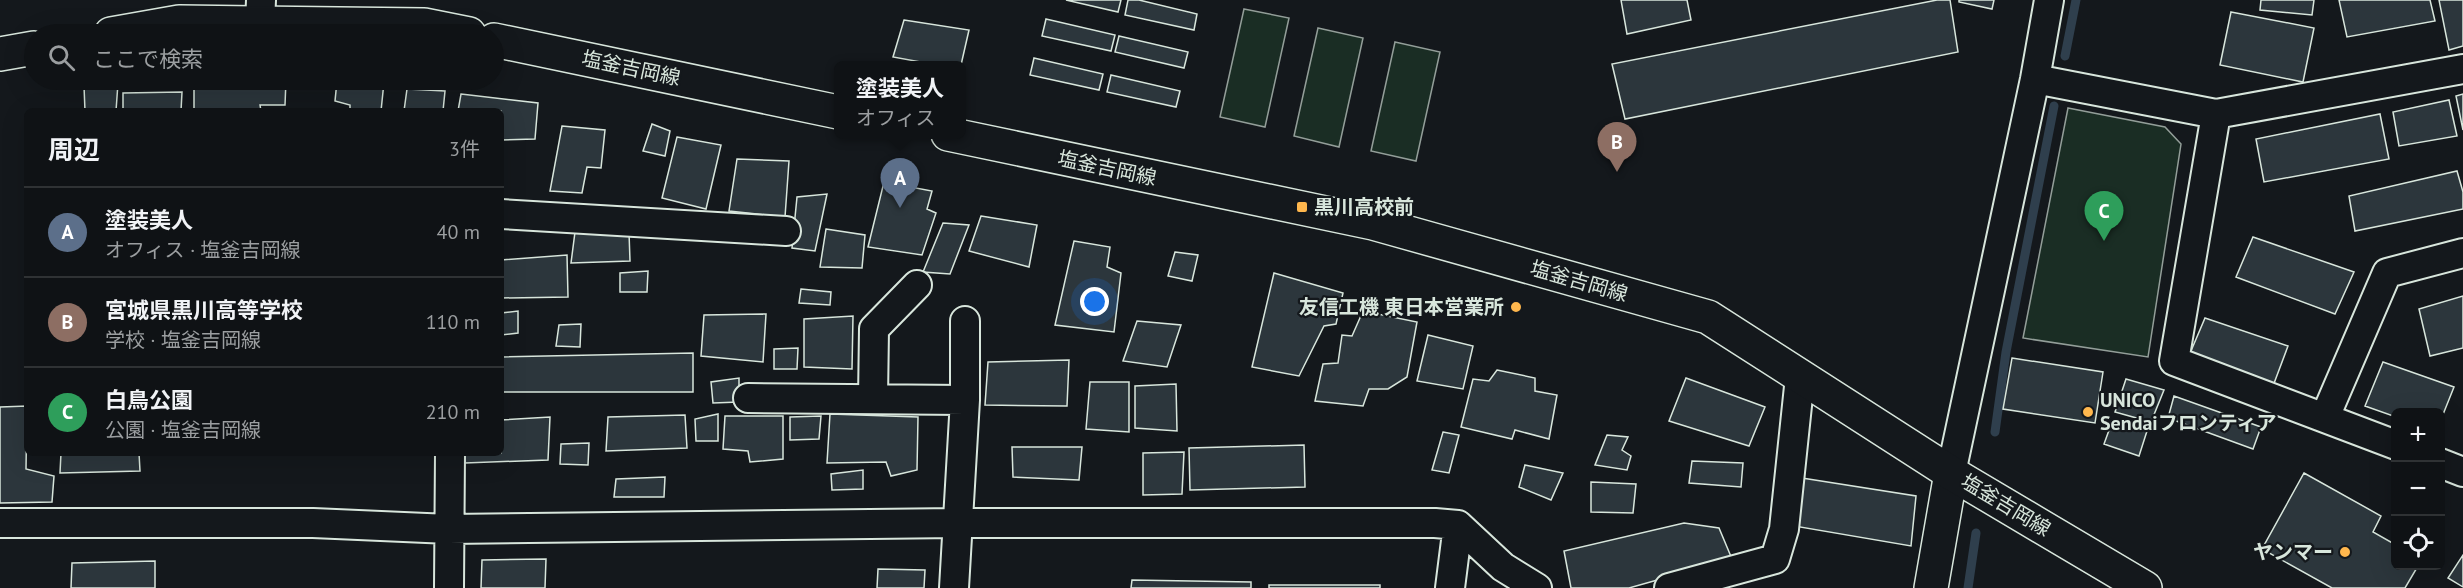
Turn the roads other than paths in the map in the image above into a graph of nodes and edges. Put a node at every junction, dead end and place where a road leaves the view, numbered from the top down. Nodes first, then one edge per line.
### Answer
1 (2049, 0) edge
2 (261, 12) edge
3 (168, 24) edge
4 (411, 24) edge
5 (504, 42) edge
6 (24, 50) edge
7 (0, 54) edge
8 (2463, 69) edge
9 (2034, 79) junction
10 (834, 111) edge
11 (2216, 114) junction
12 (966, 139) edge
13 (504, 214) edge
14 (786, 231) dead end
15 (2463, 253) edge
16 (916, 285) dead end
17 (965, 321) dead end
18 (1800, 377) junction
19 (748, 398) dead end
20 (873, 399) junction
21 (965, 400) junction
22 (2325, 417) junction
23 (2391, 443) edge
24 (450, 456) edge
25 (2445, 465) edge
26 (2463, 472) edge
27 (1951, 473) junction
28 (0, 523) edge
29 (956, 523) junction
30 (1458, 525) junction
31 (449, 529) junction
32 (449, 588) edge
33 (954, 588) edge
34 (1450, 588) edge
35 (1537, 588) edge
36 (1669, 588) edge
37 (1931, 588) edge
38 (2145, 588) edge

1 - 9 street
2 - 3 main road
2 - 4 main road
5 - 10 main road, 塩釜吉岡線
6 - 7 main road
8 - 11 street
9 - 11 street
9 - 27 street
11 - 22 street
12 - 18 main road, 塩釜吉岡線
13 - 14 street
15 - 22 street
16 - 20 street
17 - 21 street
18 - 27 main road, 塩釜吉岡線
18 - 36 street
19 - 20 street
20 - 21 street
21 - 29 street
22 - 23 street
24 - 31 street
25 - 26 street
27 - 37 main road
27 - 38 main road, 塩釜吉岡線
28 - 31 street
29 - 30 street
29 - 31 street
29 - 33 street
30 - 34 street
30 - 35 street
31 - 32 street

